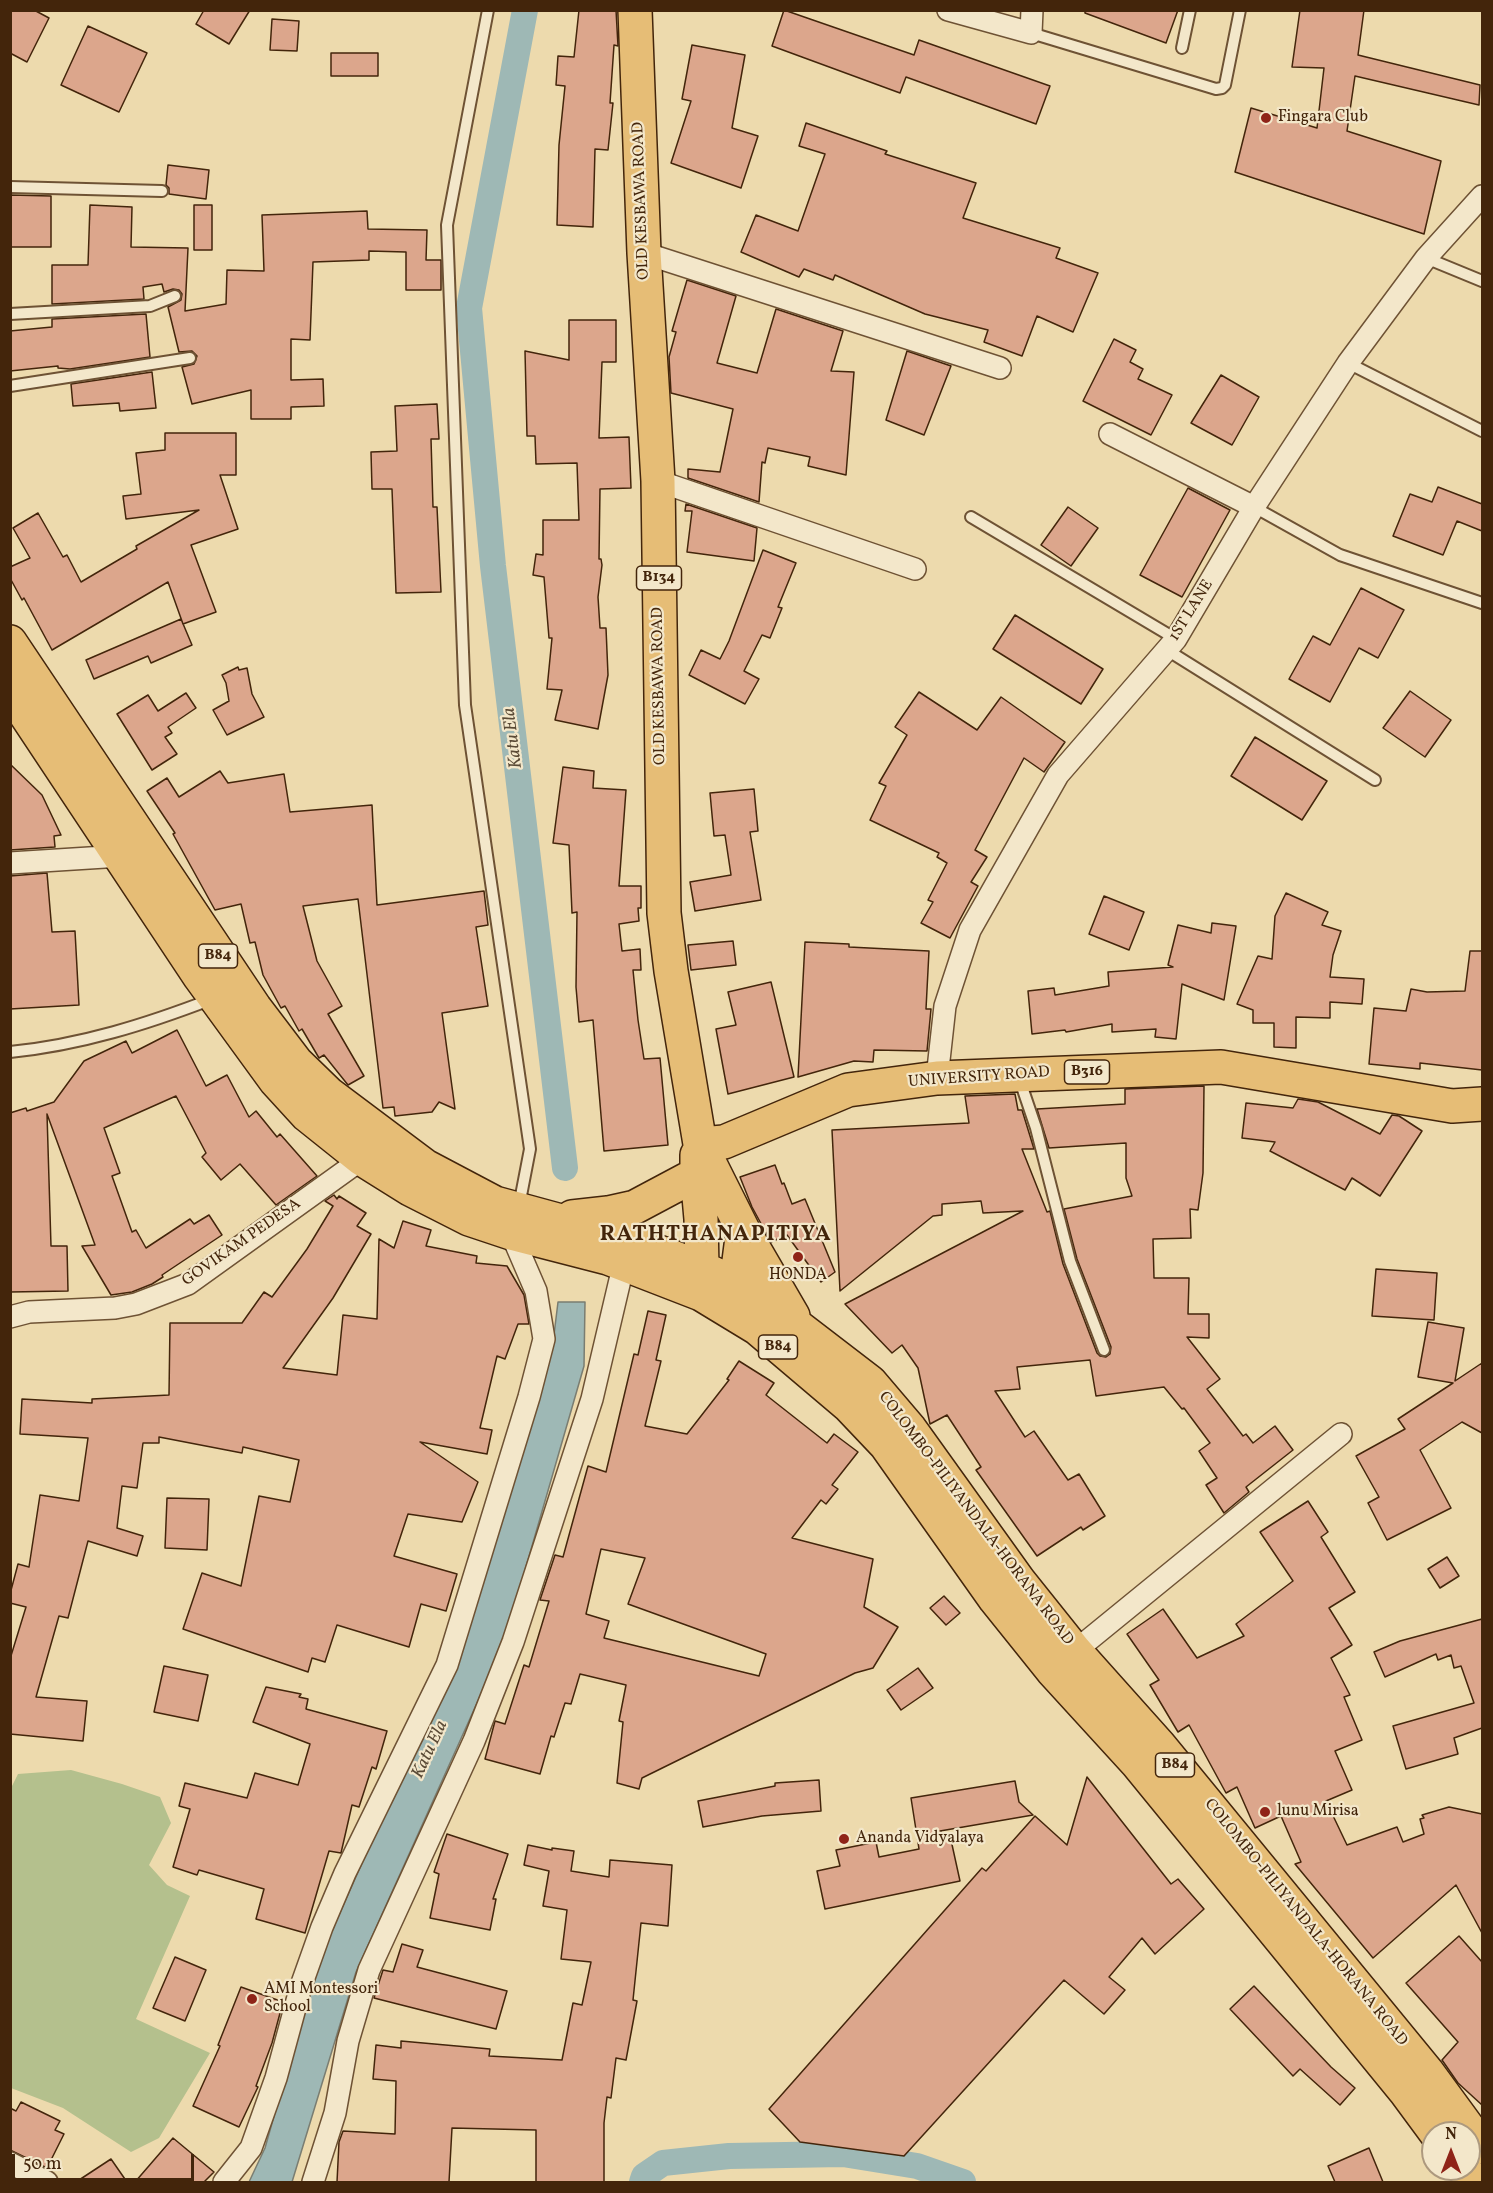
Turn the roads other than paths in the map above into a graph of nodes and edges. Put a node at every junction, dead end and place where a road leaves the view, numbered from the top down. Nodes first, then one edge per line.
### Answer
1 (488, 10) edge
2 (635, 10) edge
3 (948, 10) edge
4 (1032, 10) edge
5 (1190, 10) edge
6 (1240, 10) edge
7 (1031, 33) junction
8 (1182, 48) dead end
9 (10, 187) edge
10 (162, 191) dead end
11 (1482, 196) edge
12 (644, 253) junction
13 (1426, 258) junction
14 (1482, 281) edge
15 (175, 296) dead end
16 (10, 314) edge
17 (190, 358) dead end
18 (1348, 363) junction
19 (1000, 368) dead end
20 (10, 386) edge
21 (1482, 432) edge
22 (1110, 434) dead end
23 (658, 481) junction
24 (1254, 507) junction
25 (971, 517) dead end
26 (915, 569) dead end
27 (1482, 603) edge
28 (1172, 644) junction
29 (13, 650) edge
30 (10, 691) edge
31 (1375, 780) dead end
32 (121, 856) junction
33 (10, 863) edge
34 (215, 998) junction
35 (10, 1052) edge
36 (1017, 1075) junction
37 (937, 1078) junction
38 (1482, 1104) edge
39 (372, 1147) junction
40 (698, 1159) junction
41 (553, 1219) junction
42 (515, 1221) junction
43 (742, 1230) junction
44 (624, 1263) junction
45 (702, 1268) junction
46 (736, 1284) junction
47 (10, 1317) edge
48 (802, 1329) junction
49 (1104, 1350) dead end
50 (1341, 1434) dead end
51 (1075, 1651) junction
52 (1148, 1754) junction
53 (1427, 2121) edge
54 (1482, 2147) edge
55 (10, 2163) edge
56 (47, 2182) edge
57 (224, 2182) edge
58 (313, 2182) edge

1 - 42 lane
2 - 12 main road, OLD KESBAWA ROAD / B134
3 - 7 street
4 - 7 street
5 - 8 lane
6 - 7 lane
9 - 10 lane
11 - 13 street, 1ST LANE
12 - 19 street
12 - 23 main road, OLD KESBAWA ROAD / B134
13 - 14 lane
13 - 18 street, 1ST LANE
15 - 16 lane
17 - 20 lane
18 - 21 lane
18 - 24 street, 1ST LANE
22 - 24 street
23 - 26 street
23 - 40 main road, OLD KESBAWA ROAD / B134
24 - 27 lane
24 - 28 street, 1ST LANE
25 - 28 lane
28 - 31 lane
28 - 37 street, 1ST LANE
29 - 39 main road, COLOMBO-PILIYANDALA-HORANA ROAD / B84
30 - 32 main road, COLOMBO-PILIYANDALA-HORANA ROAD / B84
32 - 33 street
32 - 34 main road, COLOMBO-PILIYANDALA-HORANA ROAD / B84
34 - 35 lane
34 - 39 main road, COLOMBO-PILIYANDALA-HORANA ROAD / B84
36 - 37 main road, UNIVERSITY ROAD / B316
36 - 38 main road, UNIVERSITY ROAD / B316
36 - 49 lane
37 - 40 main road, UNIVERSITY ROAD / B316
39 - 42 main road, COLOMBO-PILIYANDALA-HORANA ROAD / B84
39 - 47 street, GOVIKAM PEDESA
40 - 41 main road
40 - 43 main road, OLD KESBAWA ROAD / B134
40 - 45 main road, OLD KESBAWA ROAD / B134
41 - 42 main road, COLOMBO-PILIYANDALA-HORANA ROAD / B84
41 - 45 main road, COLOMBO-PILIYANDALA-HORANA ROAD / B84
42 - 44 main road, COLOMBO-PILIYANDALA-HORANA ROAD / B84
42 - 57 street
43 - 46 main road
43 - 48 main road, OLD KESBAWA ROAD
44 - 52 main road, COLOMBO-PILIYANDALA-HORANA ROAD / B84
44 - 58 street
45 - 46 main road, COLOMBO-PILIYANDALA-HORANA ROAD / B84
46 - 48 main road, COLOMBO-PILIYANDALA-HORANA ROAD / B84
48 - 51 main road, COLOMBO-PILIYANDALA-HORANA ROAD / B84
50 - 51 street
51 - 52 main road, COLOMBO-PILIYANDALA-HORANA ROAD / B84
52 - 53 main road, COLOMBO-PILIYANDALA-HORANA ROAD / B84
52 - 54 main road, COLOMBO-PILIYANDALA-HORANA ROAD / B84
55 - 56 street

